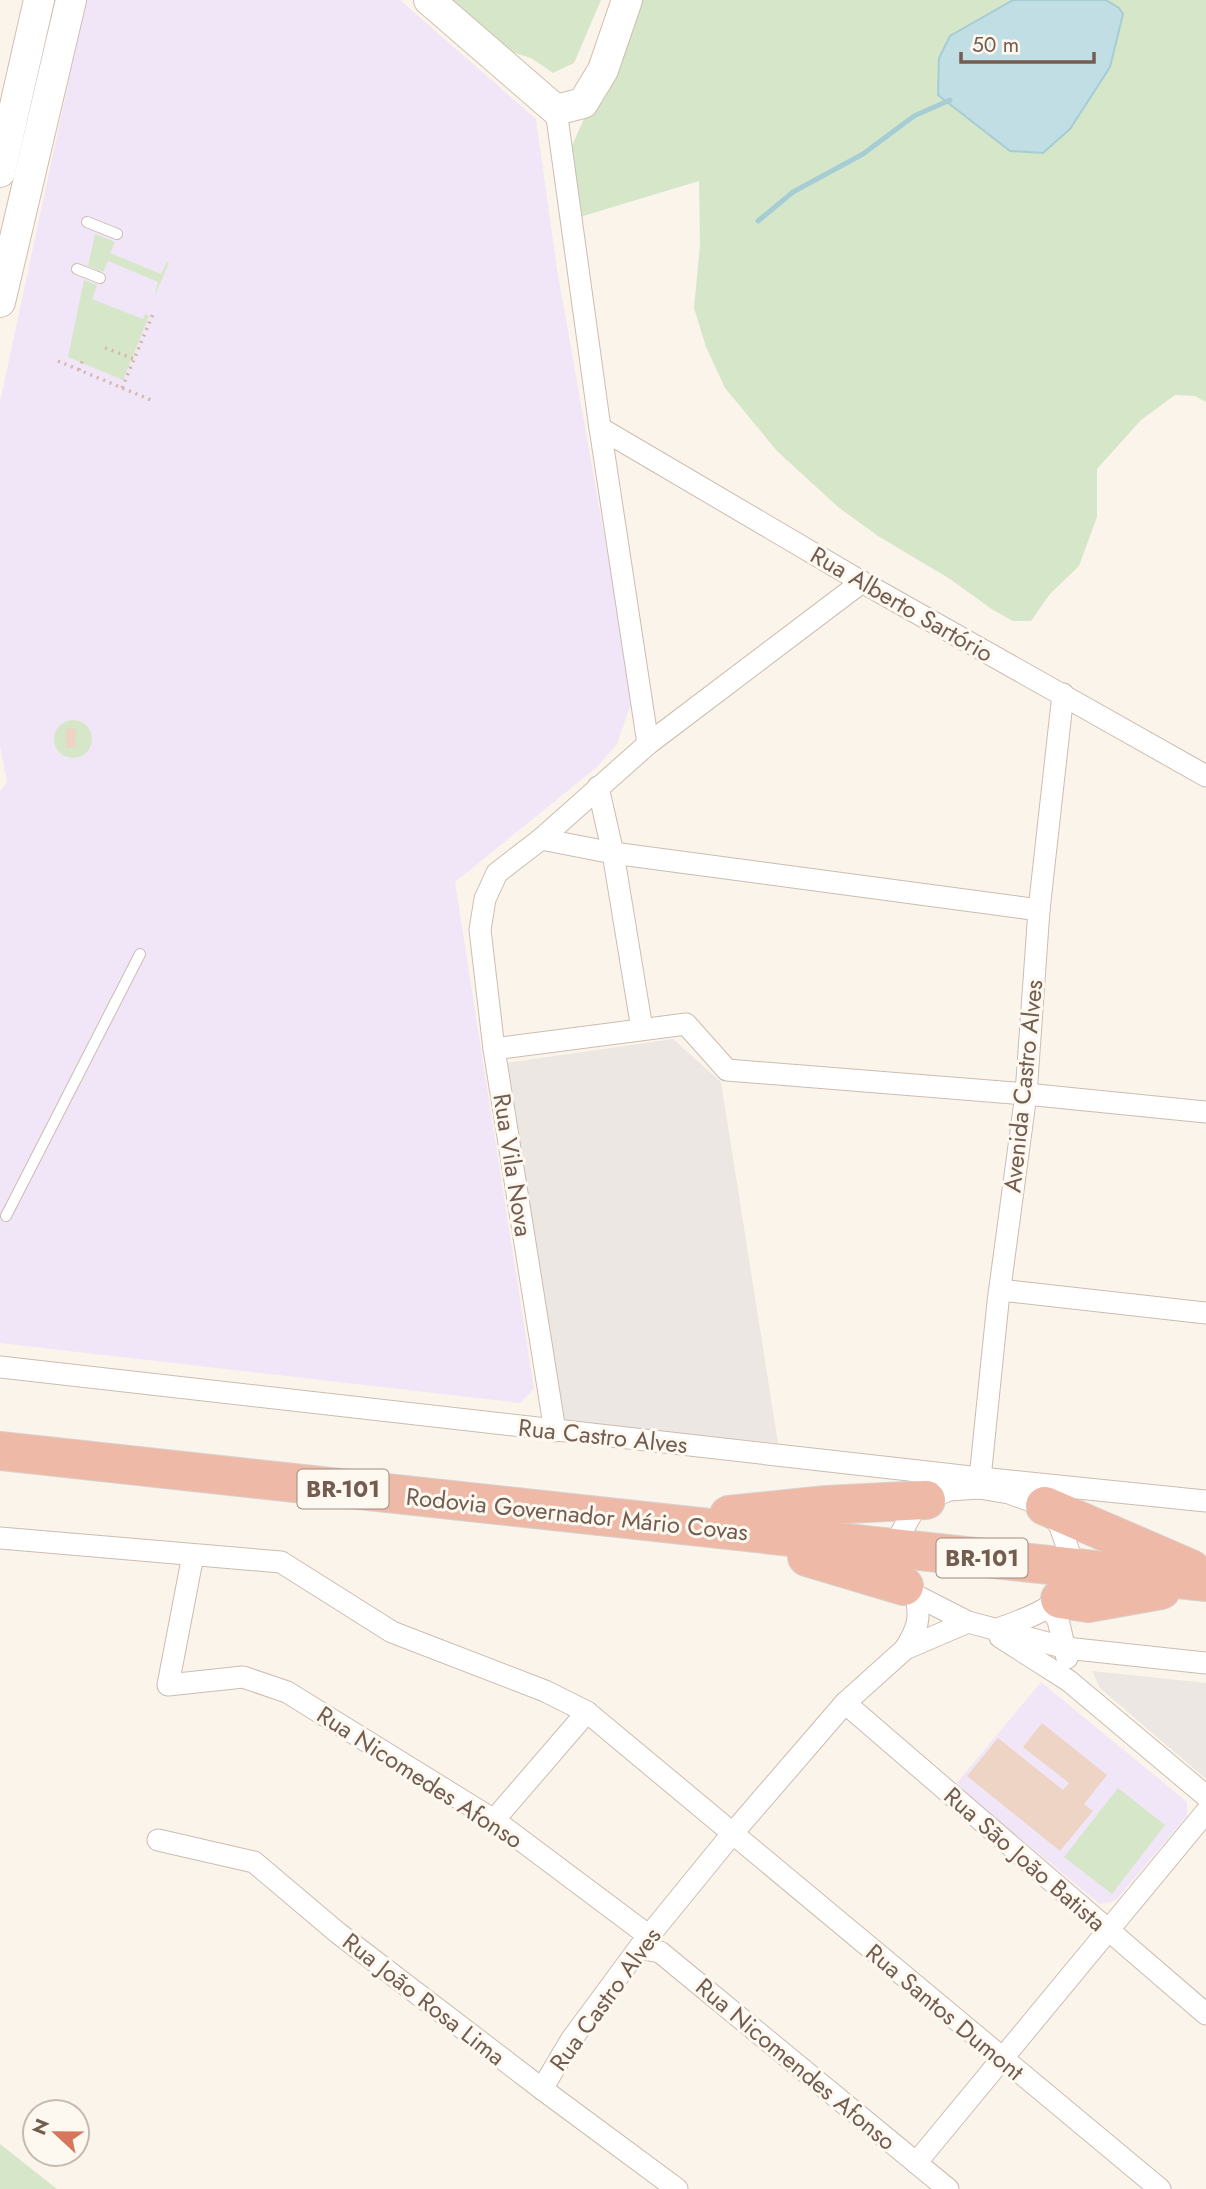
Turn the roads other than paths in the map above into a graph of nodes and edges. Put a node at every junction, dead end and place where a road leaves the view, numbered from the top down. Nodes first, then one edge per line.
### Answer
1 (39, 0) edge
2 (71, 0) edge
3 (429, 0) edge
4 (627, 0) edge
5 (556, 110) junction
6 (0, 172) edge
7 (88, 222) dead end
8 (117, 234) dead end
9 (77, 269) dead end
10 (100, 278) dead end
11 (0, 302) edge
12 (600, 428) junction
13 (862, 582) junction
14 (1063, 694) junction
15 (648, 744) junction
16 (1206, 776) edge
17 (598, 787) junction
18 (541, 839) junction
19 (613, 853) junction
20 (1039, 910) junction
21 (139, 954) dead end
22 (642, 1029) junction
23 (494, 1049) junction
24 (1026, 1094) junction
25 (1206, 1112) edge
26 (6, 1216) dead end
27 (1000, 1290) junction
28 (1206, 1313) edge
29 (0, 1367) edge
30 (555, 1431) junction
31 (0, 1451) edge
32 (979, 1483) junction
33 (926, 1500) junction
34 (1206, 1501) edge
35 (1045, 1506) junction
36 (687, 1527) junction
37 (0, 1538) edge
38 (893, 1548) junction
39 (193, 1555) junction
40 (1206, 1575) edge
41 (1206, 1584) edge
42 (910, 1590) junction
43 (1060, 1591) junction
44 (983, 1625) junction
45 (1066, 1648) junction
46 (905, 1649) junction
47 (1206, 1663) edge
48 (1069, 1681) junction
49 (845, 1703) junction
50 (587, 1712) junction
51 (1206, 1796) edge
52 (1206, 1812) edge
53 (494, 1820) junction
54 (732, 1834) junction
55 (158, 1840) dead end
56 (1109, 1932) junction
57 (644, 1942) junction
58 (1206, 2014) edge
59 (1002, 2060) junction
60 (542, 2090) junction
61 (916, 2163) junction
62 (677, 2189) edge
63 (948, 2189) edge
64 (1160, 2189) edge

1 - 6 main road
2 - 11 main road
3 - 5 main road
4 - 5 main road
5 - 12 street
7 - 8 lane
9 - 10 lane
12 - 13 street, Rua Alberto Sartório
12 - 15 street
13 - 14 street, Rua Alberto Sartório
13 - 15 street
14 - 16 street, Rua Alberto Sartório
14 - 20 street, Avenida Castro Alves
15 - 17 street
17 - 18 street
17 - 19 street
18 - 19 street
18 - 23 street, Rua Vila Nova
19 - 20 street
19 - 22 street
20 - 24 street, Avenida Castro Alves
21 - 26 lane
22 - 23 street
22 - 24 street
23 - 30 street, Rua Vila Nova
24 - 25 street
24 - 27 street, Avenida Castro Alves
27 - 28 street
27 - 32 street, Avenida Castro Alves
29 - 30 street, Rua Castro Alves
30 - 32 street, Rua Castro Alves
31 - 36 highway, Rodovia Governador Mário Covas / BR-101
32 - 33 street
32 - 34 street, Rua Castro Alves
32 - 35 street
33 - 36 highway
33 - 38 street
35 - 40 highway
35 - 43 street
36 - 38 highway, Rodovia Governador Mário Covas / BR-101
36 - 42 highway
37 - 39 street, Rua Santos Dumont
38 - 42 street
38 - 43 highway, Rodovia Governador Mário Covas / BR-101
39 - 50 street, Rua Santos Dumont
39 - 53 street, Rua Nicomedes Afonso
41 - 43 highway, Rodovia Governador Mário Covas / BR-101
42 - 44 street
42 - 46 street
43 - 44 street
43 - 45 street
44 - 45 street
44 - 46 street, Rua Castro Alves
44 - 48 street
45 - 47 street
45 - 48 street
46 - 49 street, Rua Castro Alves
48 - 51 street
49 - 54 street, Rua Castro Alves
49 - 56 street, Rua São João Batista
50 - 53 street
50 - 54 street, Rua Santos Dumont
52 - 56 street
53 - 57 street, Rua Nicomedes Afonso
54 - 57 street, Rua Castro Alves
54 - 59 street, Rua Santos Dumont
55 - 60 street, Rua João Rosa Lima
56 - 58 street, Rua São João Batista
56 - 59 street
57 - 60 street, Rua Castro Alves
57 - 61 street, Rua Nicomendes Afonso
59 - 61 street
59 - 64 street, Rua Santos Dumont
60 - 62 street, Rua João Rosa Lima
61 - 63 street, Rua Nicomendes Afonso

